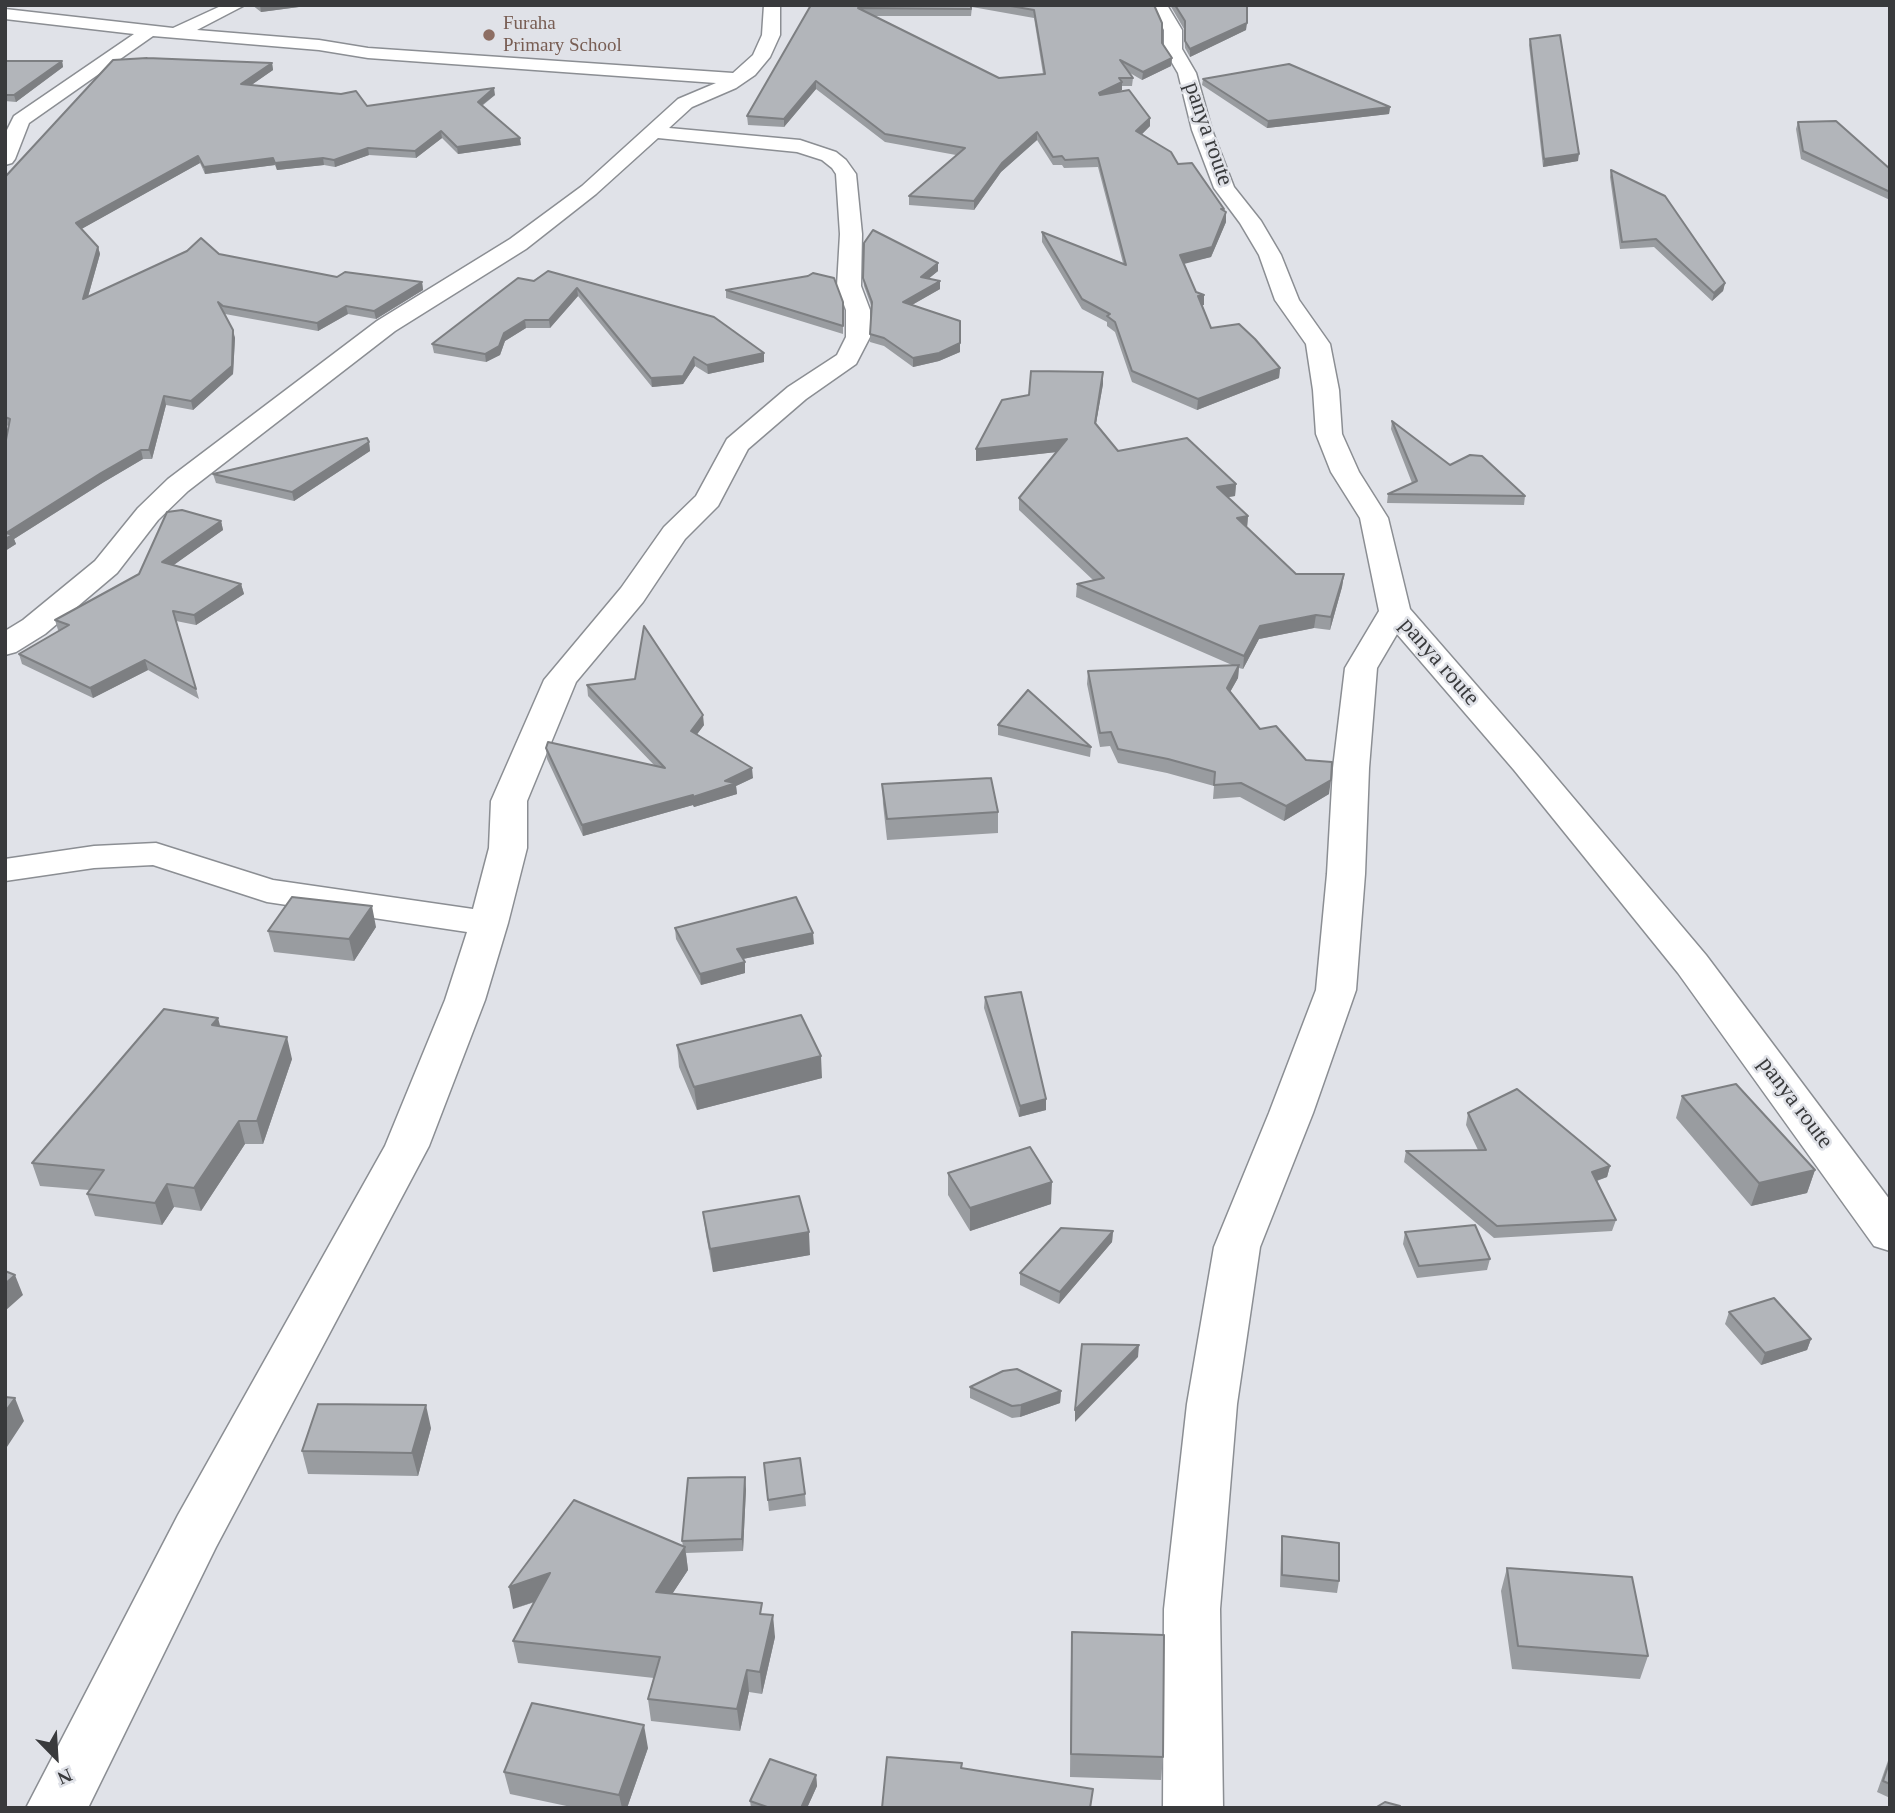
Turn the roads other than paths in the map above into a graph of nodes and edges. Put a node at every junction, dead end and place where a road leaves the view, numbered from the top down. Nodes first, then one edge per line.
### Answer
1 (237, 5) edge
2 (772, 5) edge
3 (1159, 5) edge
4 (5, 14) edge
5 (150, 31) junction
6 (176, 33) junction
7 (737, 79) junction
8 (654, 132) junction
9 (5, 159) edge
10 (1395, 611) junction
11 (5, 645) edge
12 (5, 870) edge
13 (489, 923) junction
14 (1890, 1234) edge
15 (56, 1808) edge
16 (1193, 1808) edge

1 - 6 street
2 - 7 street
3 - 10 street, panya route
4 - 5 street
5 - 6 street
5 - 9 street
6 - 7 street
7 - 8 street
8 - 11 street
8 - 13 street
10 - 14 street, panya route
10 - 16 street
12 - 13 street
13 - 15 street

